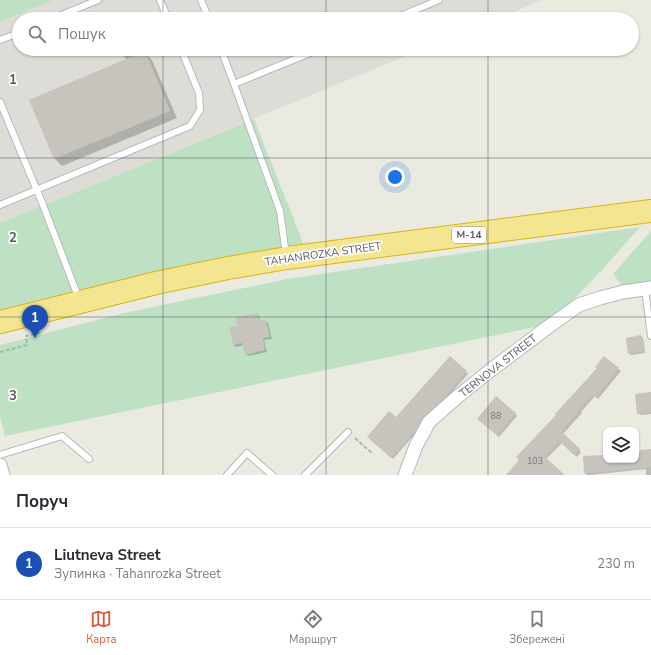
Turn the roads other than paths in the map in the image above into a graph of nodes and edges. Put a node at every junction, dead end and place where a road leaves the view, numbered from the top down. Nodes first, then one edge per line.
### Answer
1 (98, 0) edge
2 (160, 0) edge
3 (201, 0) edge
4 (439, 0) edge
5 (69, 12) edge
6 (165, 12) edge
7 (206, 12) edge
8 (410, 12) edge
9 (12, 36) edge
10 (0, 40) edge
11 (184, 56) edge
12 (224, 56) edge
13 (303, 56) edge
14 (234, 84) junction
15 (0, 102) edge
16 (36, 190) junction
17 (0, 205) edge
18 (651, 211) edge
19 (287, 258) junction
20 (648, 289) edge
21 (80, 302) junction
22 (0, 322) edge
23 (651, 336) edge
24 (348, 432) road end
25 (0, 454) edge
26 (89, 460) dead end
27 (0, 465) edge
28 (3, 475) edge
29 (227, 475) edge
30 (272, 475) edge
31 (306, 475) edge
32 (405, 475) edge

1 - 5 lane
2 - 6 lane
3 - 7 lane
4 - 8 lane
9 - 10 lane
11 - 16 lane
12 - 14 lane
13 - 14 lane
14 - 19 lane
15 - 16 lane
16 - 17 lane
16 - 21 lane
18 - 19 highway, TAHANROZKA STREET / М-14
19 - 21 highway, TAHANROZKA STREET / М-14
20 - 23 lane
20 - 32 street, TERNOVA STREET
21 - 22 highway, TAHANROZKA STREET / М-14
24 - 31 lane
25 - 26 lane
27 - 28 street
29 - 30 lane

